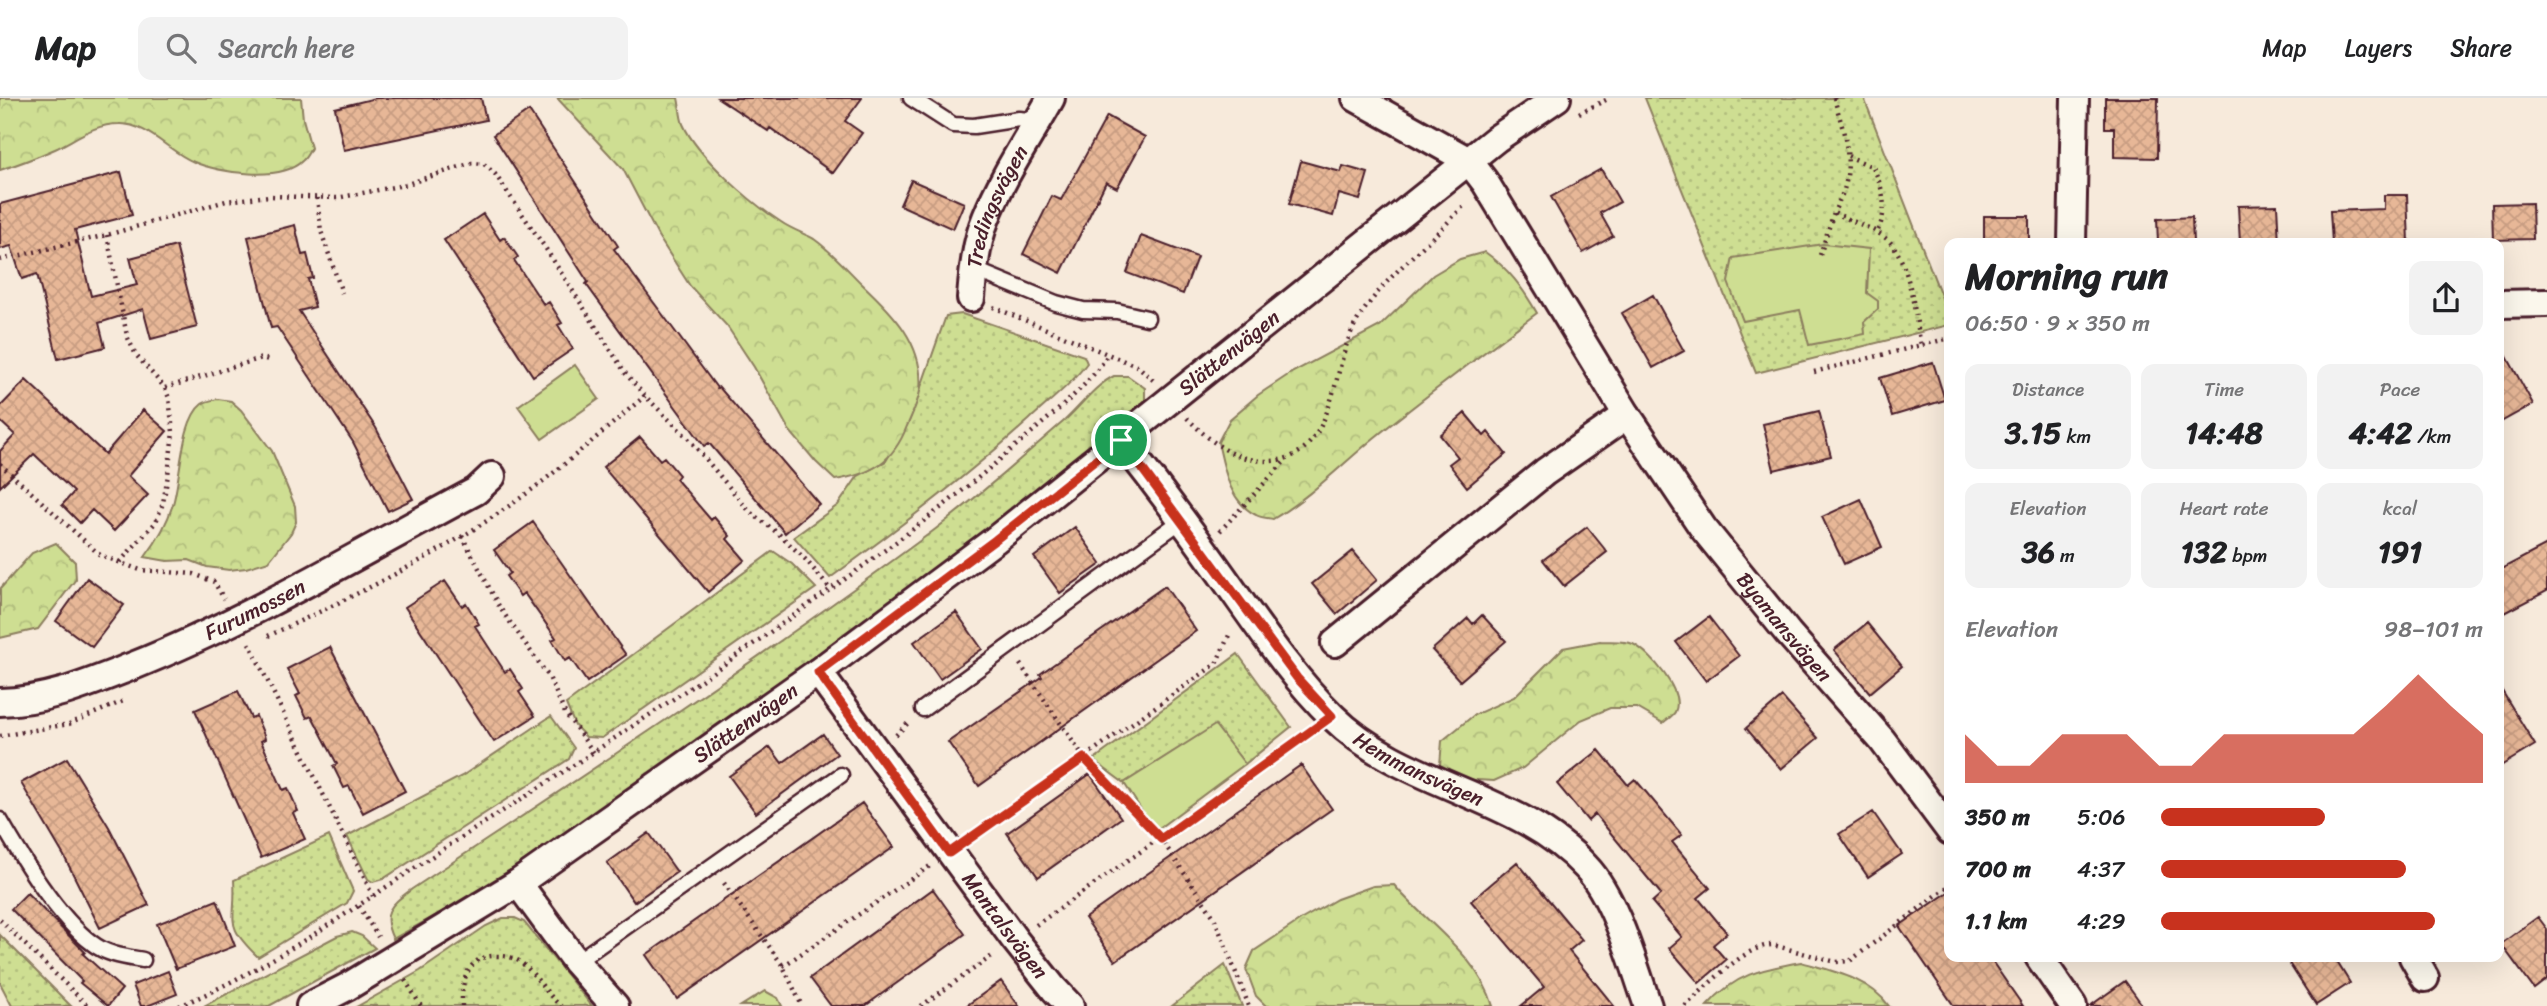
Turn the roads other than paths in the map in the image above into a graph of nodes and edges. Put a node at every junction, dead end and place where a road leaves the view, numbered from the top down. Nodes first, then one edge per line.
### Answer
1 (911, 98) edge
2 (1051, 98) edge
3 (1356, 98) edge
4 (2075, 98) edge
5 (1562, 108) edge
6 (1038, 121) junction
7 (1477, 172) junction
8 (2072, 238) edge
9 (973, 269) junction
10 (971, 298) road end
11 (2547, 303) edge
12 (2504, 304) edge
13 (1147, 318) dead end
14 (1627, 415) junction
15 (1121, 440) junction
16 (492, 476) dead end
17 (1182, 520) junction
18 (1335, 643) dead end
19 (818, 672) junction
20 (0, 702) edge
21 (923, 709) dead end
22 (841, 775) dead end
23 (0, 820) edge
24 (1944, 823) edge
25 (518, 883) junction
26 (144, 960) dead end
27 (576, 962) junction
28 (2042, 962) edge
29 (310, 1006) edge
30 (615, 1006) edge
31 (1070, 1006) edge
32 (1648, 1006) edge
33 (2073, 1006) edge

1 - 6 lane, Tredingsvägen
2 - 6 street, Tredingsvägen
3 - 7 street
4 - 8 street
5 - 7 street, Slättenvägen
6 - 9 street, Tredingsvägen
7 - 14 street, Byamansvägen
7 - 15 street, Slättenvägen
9 - 10 street, Tredingsvägen
9 - 13 lane
11 - 12 street
14 - 18 street
14 - 24 street, Byamansvägen
15 - 17 street, Hemmansvägen
15 - 19 street, Slättenvägen
16 - 20 street, Furumossen
17 - 21 lane
17 - 32 street, Hemmansvägen
19 - 25 street, Slättenvägen
19 - 31 street, Mantalsvägen
22 - 27 lane
23 - 26 lane
25 - 27 street
25 - 29 street, Slättenvägen
27 - 30 street
28 - 33 street

